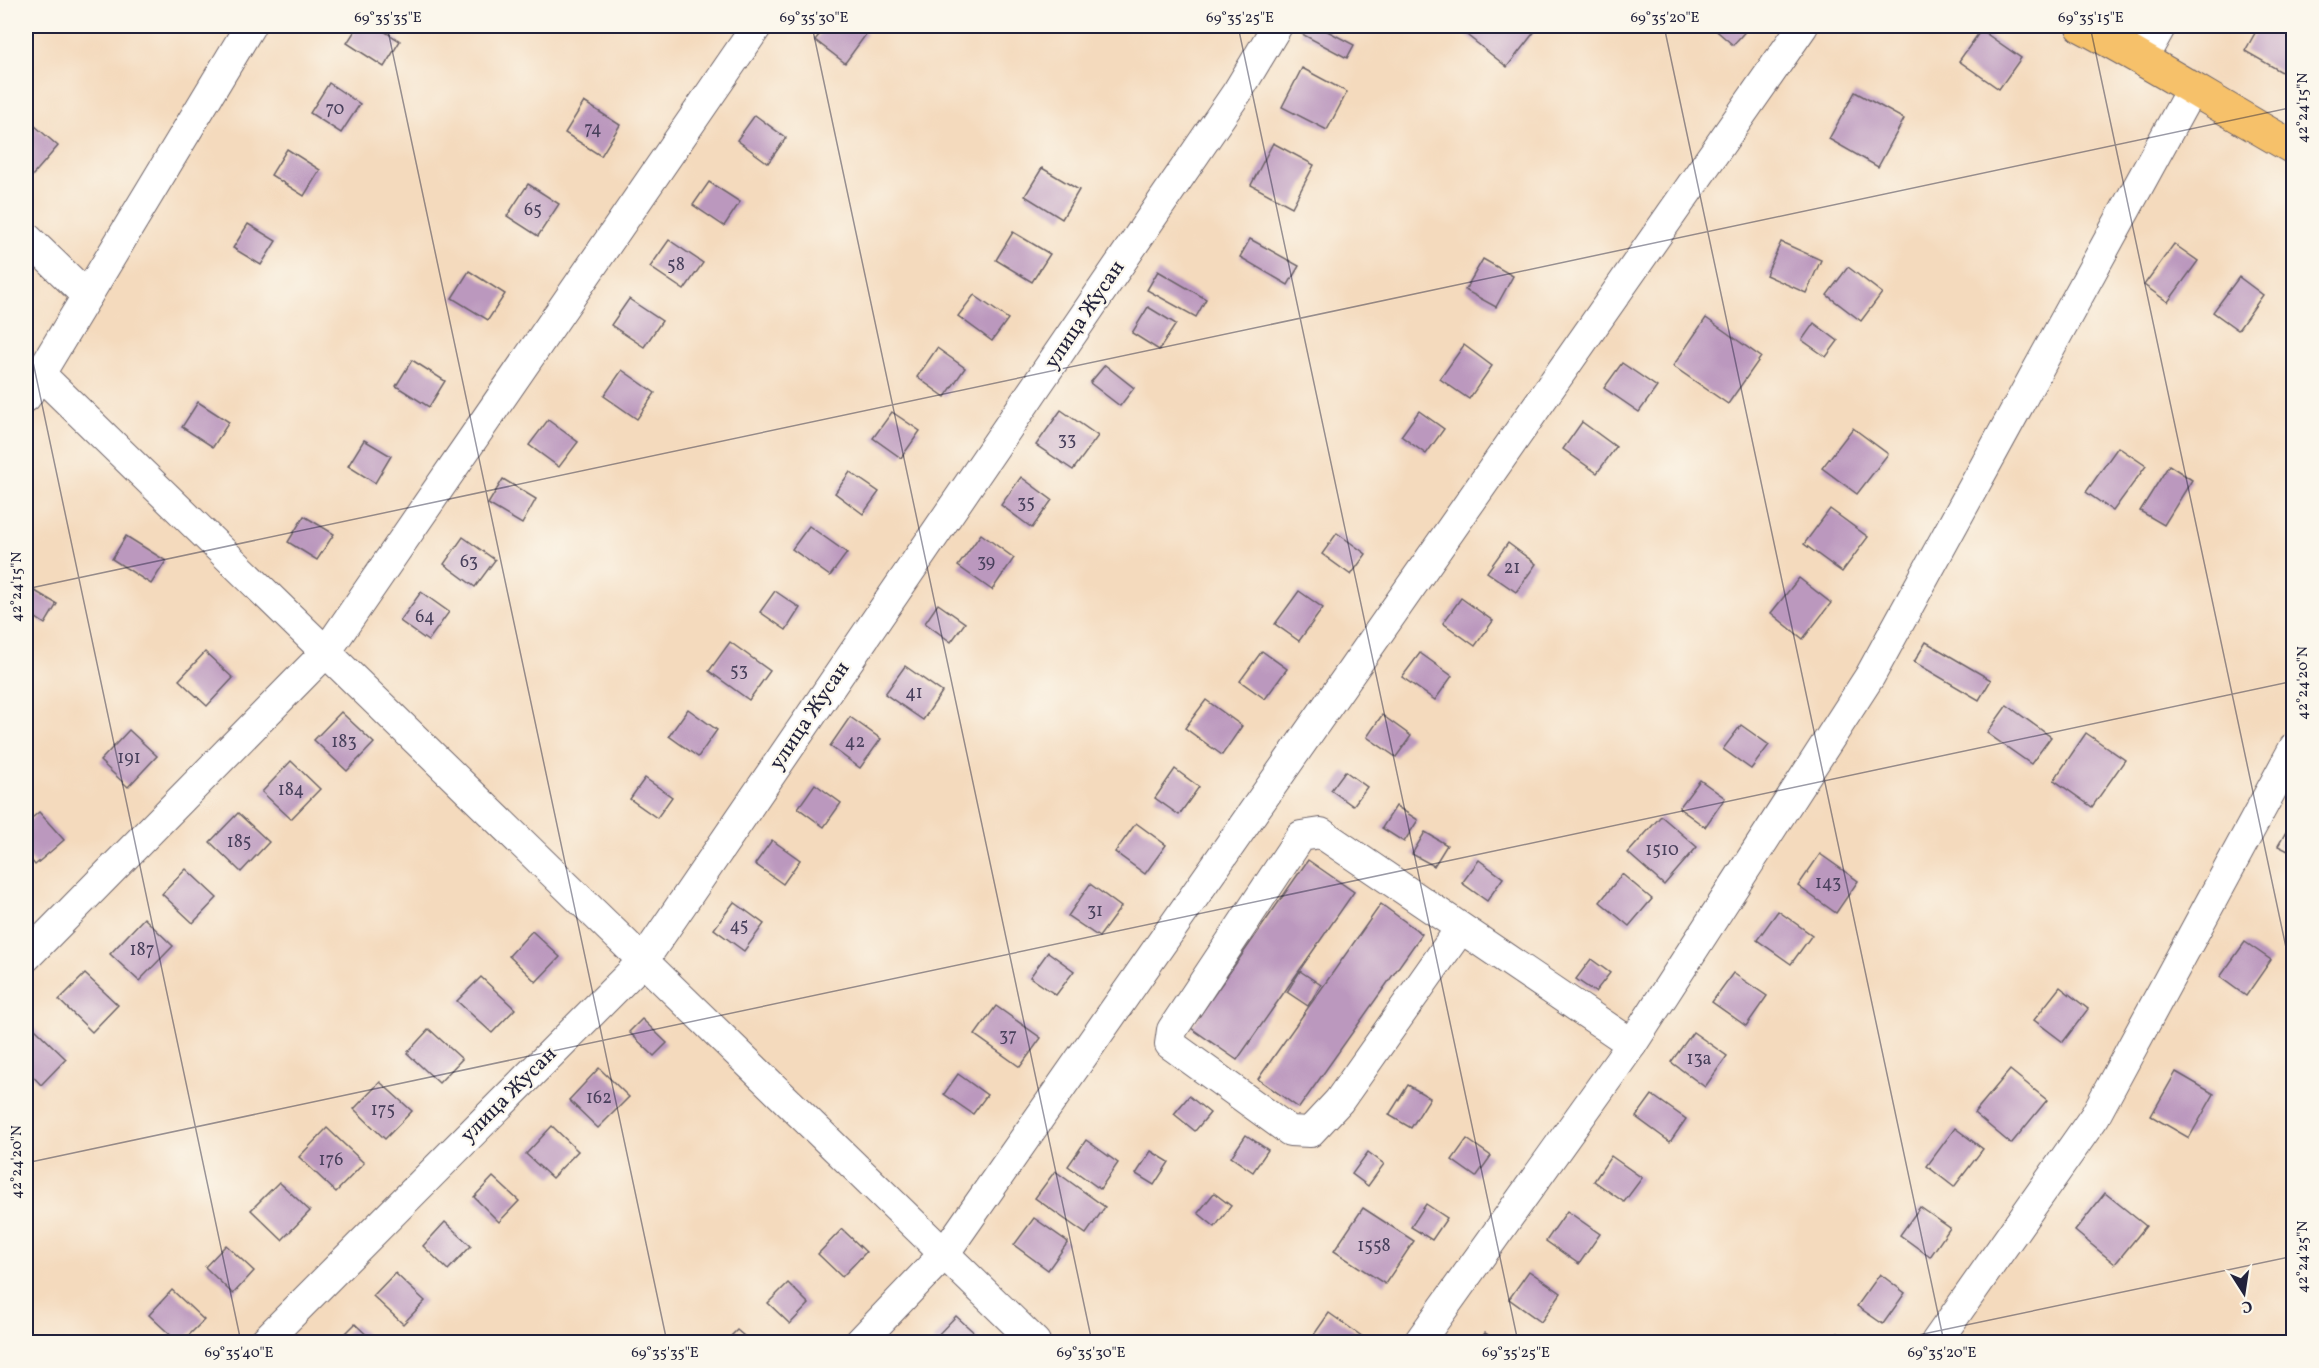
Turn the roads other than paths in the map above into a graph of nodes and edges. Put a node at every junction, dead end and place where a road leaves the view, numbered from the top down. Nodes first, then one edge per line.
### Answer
1 (250, 26) edge
2 (757, 26) edge
3 (1277, 26) edge
4 (1803, 26) edge
5 (2082, 26) edge
6 (2161, 26) edge
7 (2143, 58) junction
8 (2191, 90) junction
9 (2294, 148) edge
10 (26, 237) edge
11 (87, 296) junction
12 (33, 386) edge
13 (326, 652) junction
14 (2294, 748) edge
15 (1461, 928) junction
16 (26, 957) edge
17 (643, 961) junction
18 (1632, 1044) junction
19 (944, 1254) junction
20 (264, 1342) edge
21 (860, 1342) edge
22 (1035, 1342) edge
23 (1419, 1342) edge
24 (1936, 1342) edge

1 - 11 street
2 - 13 street
3 - 17 street, улица Жусан
4 - 19 street
5 - 7 main road
6 - 7 street
7 - 8 main road
8 - 9 main road
8 - 18 street
10 - 11 street
11 - 12 street
12 - 13 street
13 - 16 street
13 - 17 street
14 - 24 street
15 - 15 street
15 - 18 street
17 - 19 street
17 - 20 street, улица Жусан
18 - 23 street
19 - 21 street
19 - 22 street

